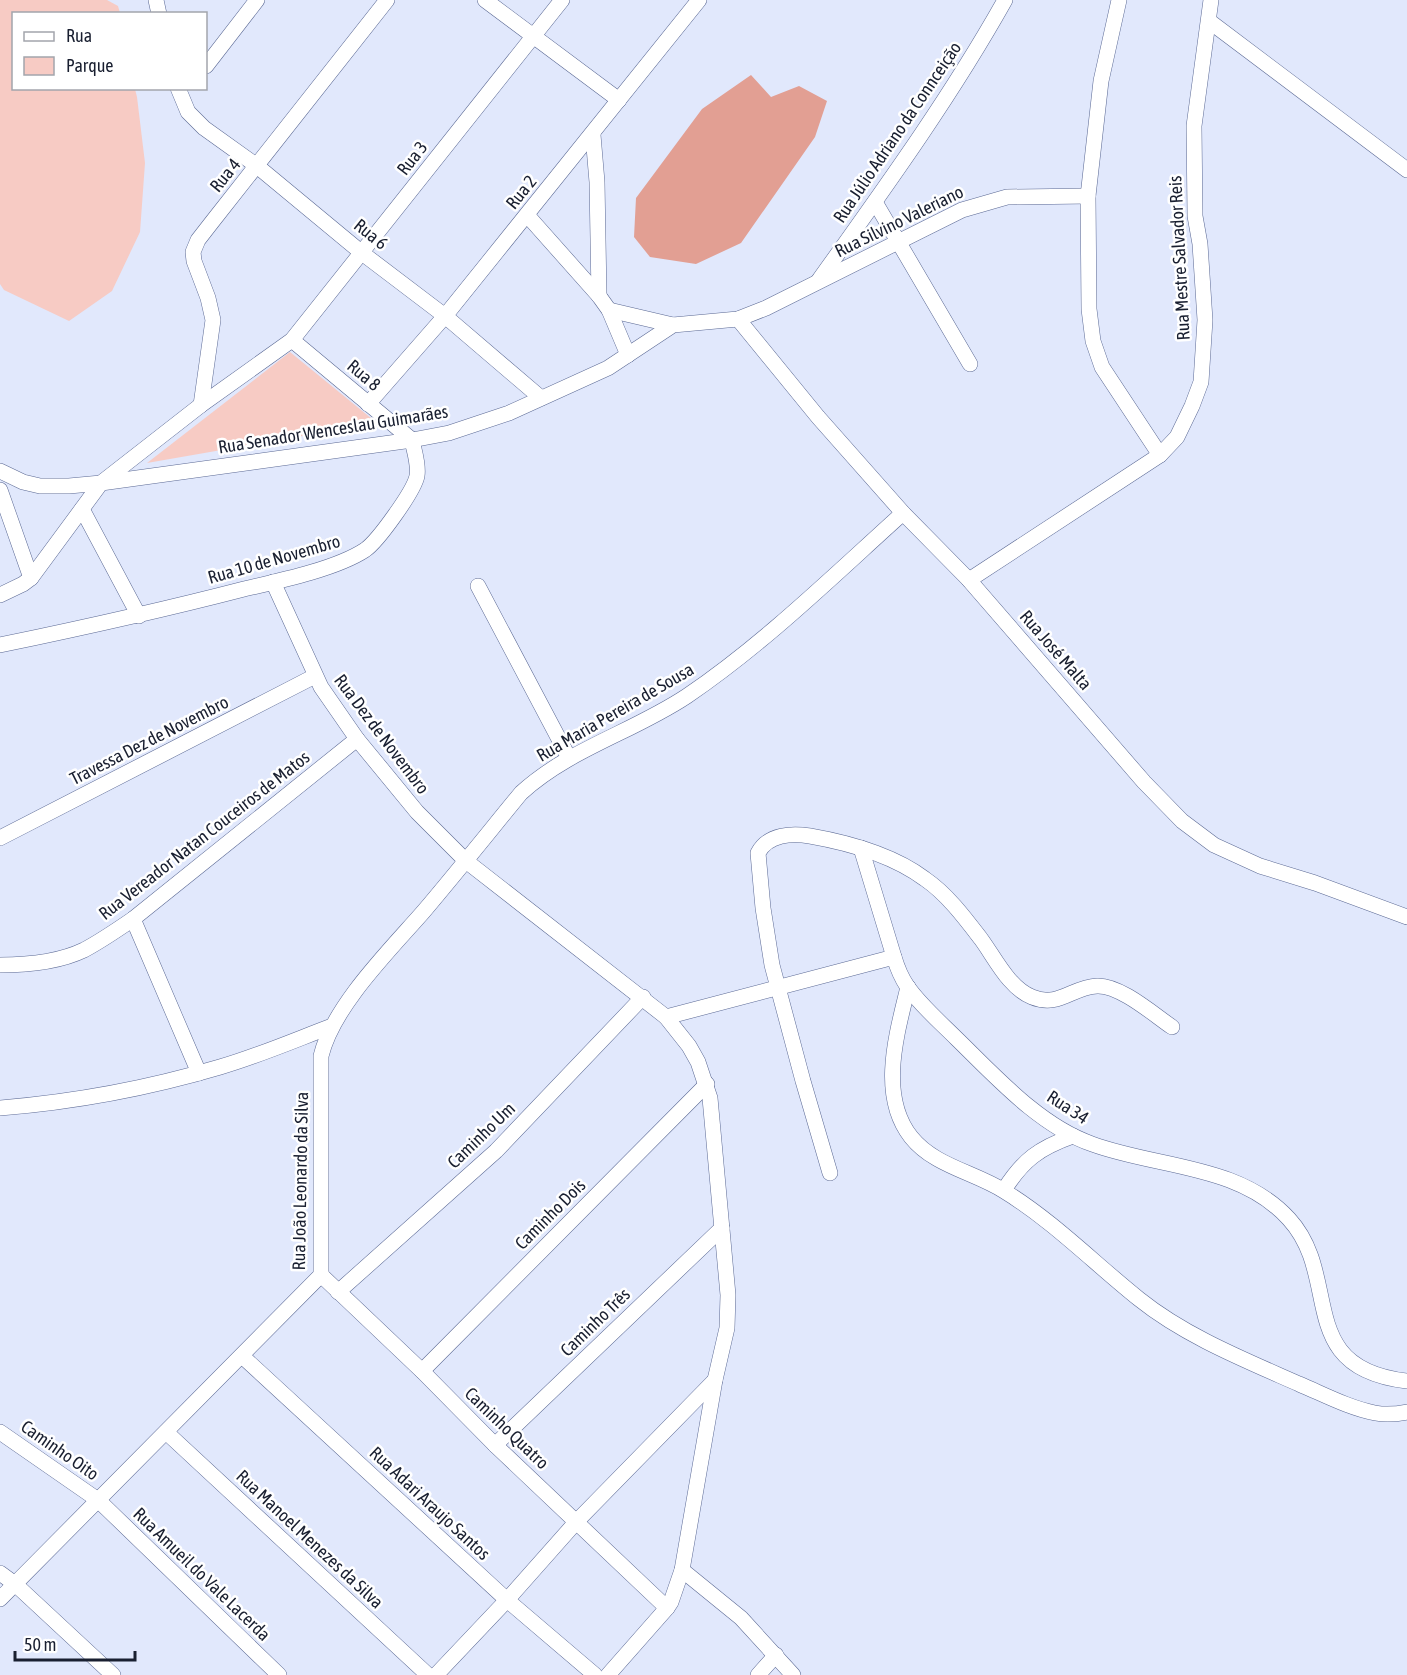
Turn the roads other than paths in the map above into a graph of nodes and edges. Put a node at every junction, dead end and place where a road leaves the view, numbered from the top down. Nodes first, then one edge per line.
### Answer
1 (257, 0) edge
2 (387, 0) edge
3 (485, 0) edge
4 (562, 0) edge
5 (699, 0) edge
6 (1005, 0) edge
7 (1119, 0) edge
8 (1211, 0) edge
9 (1209, 21) junction
10 (533, 35) junction
11 (207, 65) edge
12 (182, 92) edge
13 (620, 100) junction
14 (593, 135) junction
15 (257, 166) junction
16 (1407, 170) edge
17 (1088, 196) junction
18 (875, 202) junction
19 (527, 215) junction
20 (900, 242) junction
21 (362, 253) junction
22 (817, 282) junction
23 (599, 296) junction
24 (609, 310) junction
25 (445, 315) junction
26 (738, 319) junction
27 (673, 326) junction
28 (292, 340) junction
29 (628, 355) junction
30 (970, 364) dead end
31 (541, 398) junction
32 (368, 404) junction
33 (201, 405) junction
34 (412, 440) junction
35 (1160, 455) junction
36 (0, 471) edge
37 (101, 483) junction
38 (0, 490) edge
39 (82, 509) junction
40 (903, 513) junction
41 (31, 578) junction
42 (969, 580) junction
43 (273, 582) junction
44 (477, 585) dead end
45 (0, 595) edge
46 (139, 616) junction
47 (0, 645) edge
48 (315, 676) junction
49 (357, 739) junction
50 (569, 758) junction
51 (0, 838) edge
52 (861, 848) junction
53 (466, 861) junction
54 (1407, 917) edge
55 (133, 919) junction
56 (894, 957) junction
57 (0, 965) edge
58 (908, 987) junction
59 (778, 988) junction
60 (643, 997) junction
61 (666, 1017) junction
62 (332, 1026) junction
63 (1172, 1027) dead end
64 (199, 1073) junction
65 (707, 1084) junction
66 (0, 1108) edge
67 (1073, 1136) junction
68 (830, 1173) dead end
69 (1004, 1190) junction
70 (722, 1228) junction
71 (321, 1275) junction
72 (338, 1292) junction
73 (242, 1356) junction
74 (422, 1371) junction
75 (715, 1380) junction
76 (1407, 1381) edge
77 (1407, 1412) edge
78 (0, 1432) edge
79 (166, 1432) junction
80 (495, 1445) junction
81 (98, 1500) junction
82 (577, 1521) junction
83 (682, 1570) junction
84 (0, 1573) edge
85 (15, 1584) junction
86 (0, 1599) edge
87 (507, 1600) junction
88 (667, 1608) junction
89 (776, 1655) junction
90 (113, 1675) edge
91 (279, 1675) edge
92 (428, 1675) edge
93 (436, 1675) edge
94 (595, 1675) edge
95 (608, 1675) edge
96 (758, 1675) edge
97 (793, 1675) edge

1 - 11 street
2 - 15 street, Rua 4
3 - 10 street
4 - 10 street, Rua 3
5 - 13 street, Rua 2
6 - 18 street, Rua Júlio Adriano da Connceição
7 - 17 street
8 - 9 street, Rua Mestre Salvador Reis
9 - 16 street
9 - 35 street, Rua Mestre Salvador Reis
10 - 13 street
10 - 21 street, Rua 3
12 - 15 street, Rua 6
13 - 14 street, Rua 2
14 - 19 street, Rua 2
14 - 23 street
15 - 21 street, Rua 6
15 - 33 street, Rua 4
17 - 20 street, Rua Silvino Valeriano
17 - 35 street
18 - 20 street
18 - 22 street, Rua Júlio Adriano da Connceição
19 - 23 street
19 - 25 street, Rua 2
20 - 22 street, Rua Silvino Valeriano
20 - 30 street
21 - 25 street, Rua 6
21 - 28 street, Rua 3
22 - 26 street, Rua Silvino Valeriano
23 - 24 street
24 - 27 street
24 - 29 street
25 - 31 street, Rua 6
25 - 32 street, Rua 2
26 - 27 street, Rua Silvino Valeriano
26 - 40 street, Rua José Malta
27 - 29 street, Rua Senador Wenceslau Guimarães
28 - 32 street, Rua 8
28 - 33 street, Rua 3
29 - 31 street, Rua Senador Wenceslau Guimarães
31 - 34 street, Rua Senador Wenceslau Guimarães
32 - 34 street, Rua 8
33 - 37 street, Rua 3
34 - 37 street, Rua Senador Wenceslau Guimarães
34 - 43 street, Rua 10 de Novembro
35 - 42 street, Rua Mestre Salvador Reis
36 - 37 street, Rua Senador Wenceslau Guimarães
37 - 39 street
38 - 41 street
39 - 41 street
39 - 46 street
40 - 42 street, Rua José Malta
40 - 50 street, Rua Maria Pereira de Sousa
41 - 45 street
42 - 54 street, Rua José Malta
43 - 46 street, Rua 10 de Novembro
43 - 48 street, Rua Dez de Novembro
44 - 50 street
46 - 47 street, Rua 10 de Novembro
48 - 49 street, Rua Dez de Novembro
48 - 51 street, Travessa Dez de Novembro
49 - 53 street, Rua Dez de Novembro
49 - 55 street, Rua Vereador Natan Couceiros de Matos
50 - 53 street, Rua Maria Pereira de Sousa
52 - 56 street, Rua 34
52 - 59 street
52 - 63 street
53 - 60 street, Rua Dez de Novembro
53 - 62 street, Rua João Leonardo da Silva
55 - 57 street, Rua Vereador Natan Couceiros de Matos
55 - 64 street
56 - 58 street, Rua 34
56 - 59 street
58 - 67 street, Rua 34
58 - 69 street
59 - 61 street
59 - 68 street
60 - 61 street, Rua Dez de Novembro
60 - 72 street, Caminho Um
61 - 65 street, Rua Dez de Novembro
62 - 64 street
62 - 71 street, Rua João Leonardo da Silva
64 - 66 street
65 - 70 street, Rua Dez de Novembro
65 - 74 street, Caminho Dois
67 - 69 street
67 - 76 street, Rua 34
69 - 77 street
70 - 75 street, Rua Dez de Novembro
70 - 80 street, Caminho Três
71 - 72 street, Caminho Quatro
71 - 73 street, Rua João Leonardo da Silva
72 - 74 street, Caminho Quatro
73 - 79 street, Rua João Leonardo da Silva
73 - 87 street, Rua Adari Araujo Santos
74 - 80 street, Caminho Quatro
75 - 82 street
75 - 83 street, Rua Dez de Novembro
78 - 81 street, Caminho Oito
79 - 81 street, Rua João Leonardo da Silva
79 - 92 street, Rua Manoel Menezes da Silva
80 - 82 street, Caminho Quatro
81 - 85 street, Rua João Leonardo da Silva
81 - 91 street, Rua Amueil do Vale Lacerda
82 - 87 street
82 - 88 street, Caminho Quatro
83 - 88 street, Rua Dez de Novembro
83 - 89 street
84 - 85 street
85 - 86 street, Rua João Leonardo da Silva
85 - 90 street
87 - 93 street
87 - 94 street, Rua Adari Araujo Santos
88 - 95 street, Rua Dez de Novembro
89 - 96 street
89 - 97 street

